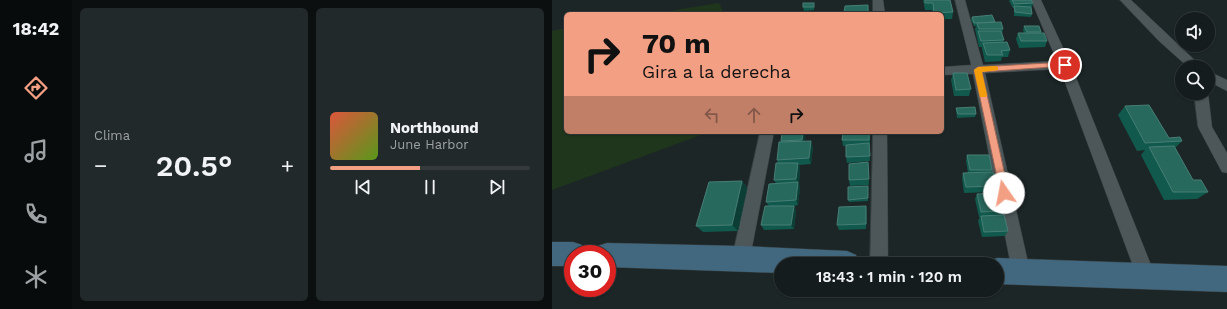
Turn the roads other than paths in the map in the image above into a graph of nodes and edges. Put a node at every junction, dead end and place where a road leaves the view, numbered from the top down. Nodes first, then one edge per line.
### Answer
1 (878, 0) edge
2 (960, 0) edge
3 (1036, 0) edge
4 (1125, 0) edge
5 (879, 12) edge
6 (1188, 60) edge
7 (1065, 65) junction
8 (978, 70) junction
9 (944, 71) edge
10 (1215, 79) edge
11 (1227, 86) edge
12 (1202, 100) edge
13 (767, 134) edge
14 (880, 134) edge
15 (1227, 167) edge
16 (552, 254) edge
17 (564, 254) edge
18 (616, 255) edge
19 (879, 257) edge
20 (741, 258) junction
21 (774, 260) edge
22 (1009, 271) edge
23 (1146, 275) junction
24 (1227, 279) edge

1 - 5 street
2 - 8 street
3 - 7 street
4 - 6 street
7 - 8 street
7 - 23 street
8 - 9 street
8 - 22 street
10 - 11 street
12 - 15 street
13 - 20 street
14 - 19 street
16 - 17 street
18 - 20 street
20 - 21 street
22 - 23 street
23 - 24 street

